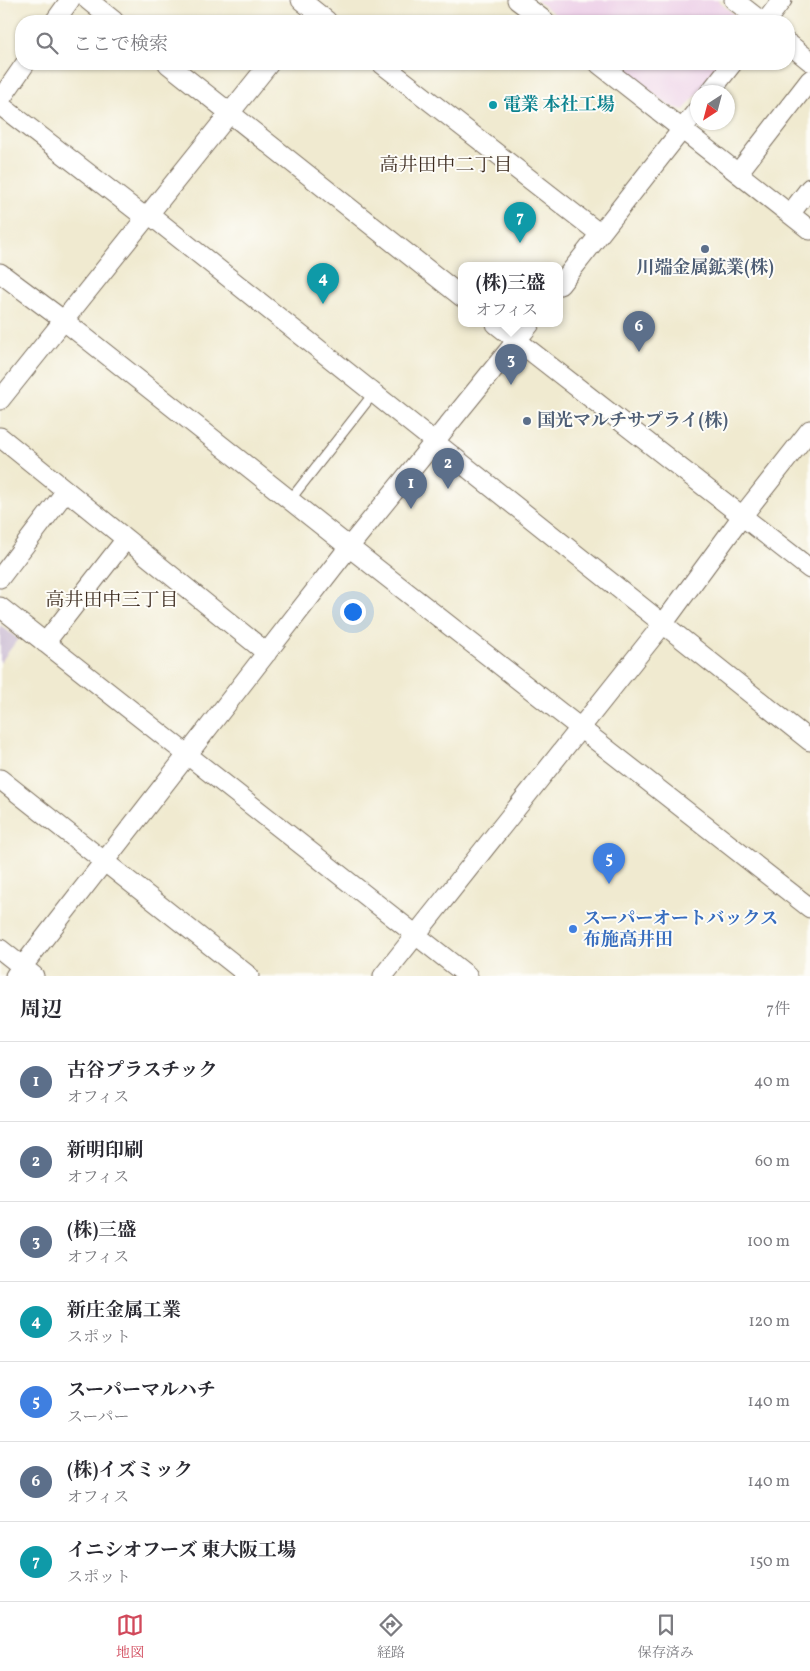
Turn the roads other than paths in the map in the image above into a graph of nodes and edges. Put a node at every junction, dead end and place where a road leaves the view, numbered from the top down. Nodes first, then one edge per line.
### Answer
1 (70, 0) edge
2 (88, 0) edge
3 (518, 0) edge
4 (734, 0) edge
5 (782, 0) edge
6 (59, 15) edge
7 (107, 15) edge
8 (537, 15) edge
9 (753, 15) edge
10 (771, 15) edge
11 (795, 49) edge
12 (810, 61) edge
13 (21, 70) edge
14 (176, 70) edge
15 (264, 70) edge
16 (390, 70) edge
17 (607, 70) edge
18 (727, 70) edge
19 (810, 80) edge
20 (716, 85) edge
21 (0, 100) edge
22 (0, 105) edge
23 (230, 113) junction
24 (690, 118) edge
25 (682, 129) junction
26 (738, 172) junction
27 (810, 188) edge
28 (790, 214) junction
29 (148, 216) junction
30 (810, 230) edge
31 (600, 234) junction
32 (0, 273) edge
33 (563, 282) edge
34 (458, 294) edge
35 (63, 320) junction
36 (500, 327) edge
37 (528, 327) edge
38 (517, 340) junction
39 (374, 394) junction
40 (0, 400) edge
41 (810, 430) edge
42 (0, 438) edge
43 (435, 443) junction
44 (66, 491) junction
45 (290, 500) junction
46 (743, 515) junction
47 (126, 539) junction
48 (349, 547) junction
49 (810, 569) edge
50 (0, 578) edge
51 (0, 607) edge
52 (663, 624) junction
53 (45, 643) junction
54 (267, 653) junction
55 (579, 727) junction
56 (810, 741) edge
57 (187, 756) junction
58 (0, 779) edge
59 (106, 861) junction
60 (810, 908) edge
61 (416, 935) junction
62 (0, 949) edge
63 (24, 973) edge
64 (249, 976) edge
65 (383, 976) edge
66 (468, 976) edge

1 - 6 street
2 - 7 street
3 - 8 street
4 - 9 street
5 - 10 street
11 - 12 street
13 - 21 street
14 - 23 street
15 - 23 street
16 - 31 street
17 - 25 street
18 - 20 street
19 - 26 street
22 - 29 street
23 - 29 street
23 - 34 street
24 - 25 street
25 - 26 street
25 - 31 street
26 - 28 street
27 - 28 street
28 - 30 street
29 - 35 street
29 - 39 street
31 - 33 street
32 - 35 street
35 - 40 street
35 - 45 street
36 - 38 street
37 - 38 street
38 - 43 street
38 - 46 street
39 - 43 street
39 - 45 lane
41 - 46 street
42 - 44 street
43 - 48 street
43 - 52 street
44 - 47 street
44 - 50 street
45 - 48 street
46 - 49 street
46 - 52 street
47 - 53 street
47 - 54 street
48 - 54 street
48 - 55 street
51 - 53 street
52 - 55 street
52 - 56 street
53 - 57 street
54 - 57 street
55 - 60 street
55 - 61 street
57 - 59 street
57 - 61 street
58 - 59 street
59 - 63 street
59 - 64 street
61 - 65 street
61 - 66 street
62 - 63 street

